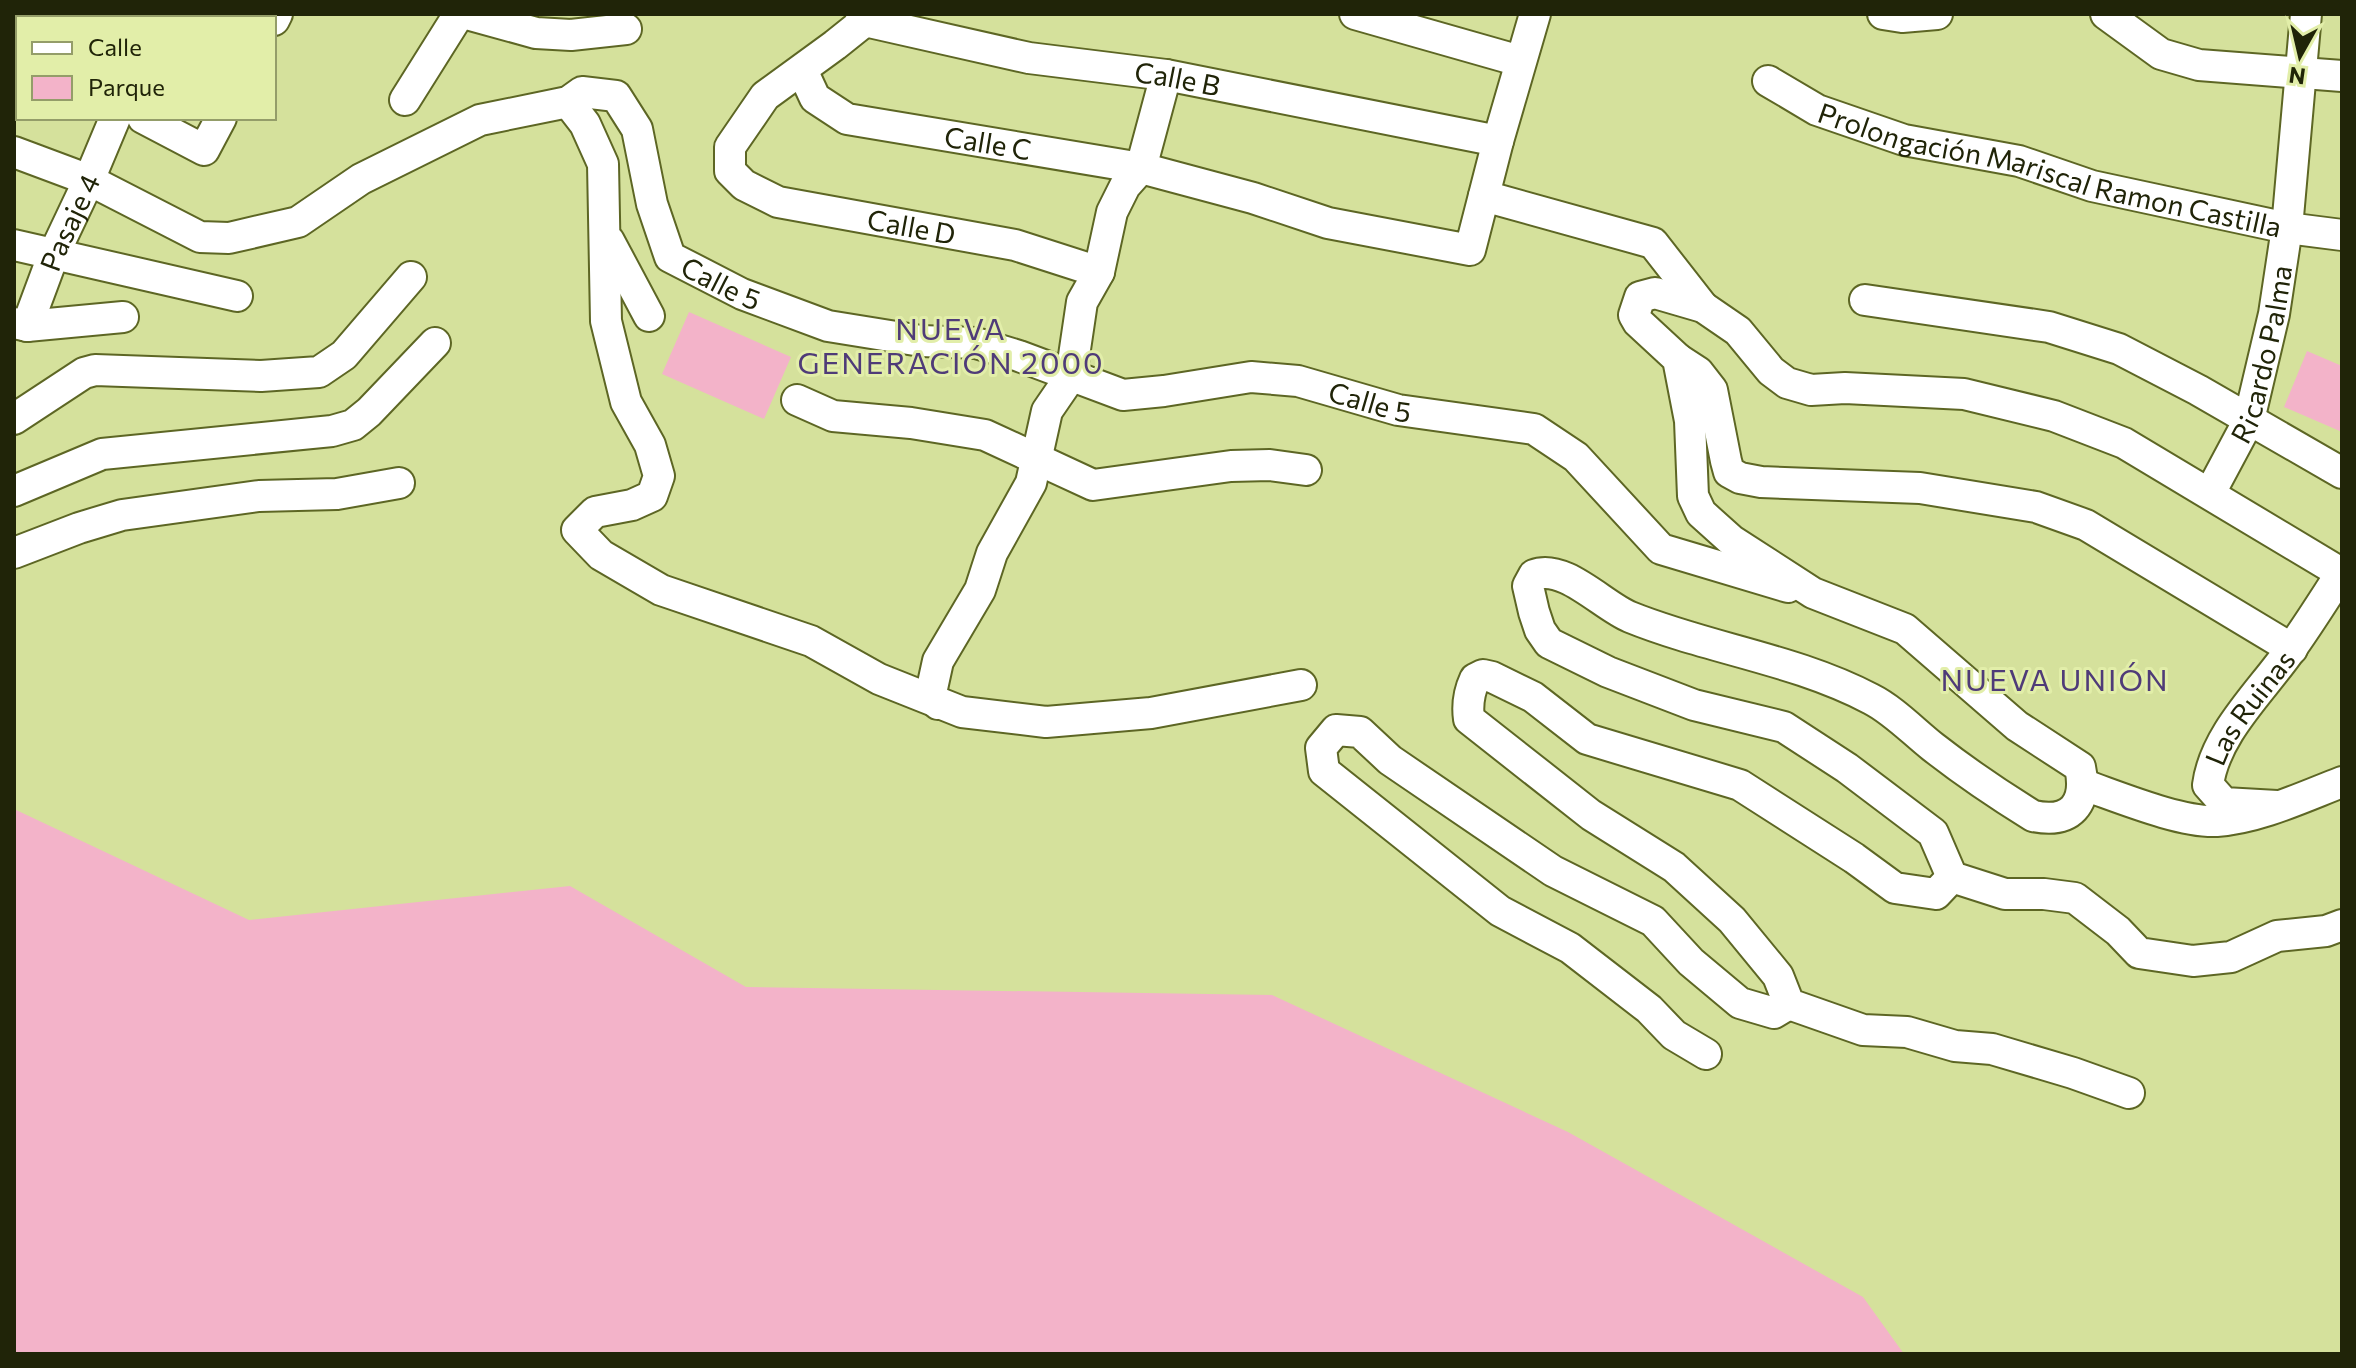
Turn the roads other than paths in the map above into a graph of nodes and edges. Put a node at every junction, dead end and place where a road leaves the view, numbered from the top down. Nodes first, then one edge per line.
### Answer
1 (459, 14) edge
2 (467, 14) edge
3 (1355, 14) edge
4 (1535, 14) edge
5 (1937, 14) edge
6 (2106, 14) edge
7 (2306, 14) edge
8 (1895, 15) edge
9 (865, 16) edge
10 (626, 29) dead end
11 (1520, 61) junction
12 (802, 70) junction
13 (2301, 74) junction
14 (1166, 75) junction
15 (2342, 76) edge
16 (1768, 81) dead end
17 (405, 100) dead end
18 (568, 102) junction
19 (114, 120) edge
20 (147, 120) edge
21 (220, 120) edge
22 (1498, 141) junction
23 (14, 152) edge
24 (1141, 168) junction
25 (89, 180) junction
26 (1484, 196) junction
27 (2287, 228) junction
28 (2342, 235) edge
29 (606, 236) junction
30 (14, 245) edge
31 (53, 256) junction
32 (1099, 272) junction
33 (411, 277) dead end
34 (237, 296) dead end
35 (1865, 300) dead end
36 (1703, 307) junction
37 (649, 316) dead end
38 (123, 317) dead end
39 (21, 324) edge
40 (435, 343) dead end
41 (1678, 359) junction
42 (1071, 376) junction
43 (797, 400) dead end
44 (14, 419) edge
45 (2249, 420) junction
46 (1036, 458) junction
47 (1306, 470) dead end
48 (2342, 473) edge
49 (399, 483) dead end
50 (14, 491) edge
51 (2210, 493) junction
52 (14, 553) edge
53 (2342, 572) edge
54 (1813, 593) junction
55 (2292, 649) junction
56 (1301, 685) dead end
57 (938, 704) junction
58 (2342, 782) edge
59 (2084, 785) junction
60 (2277, 806) junction
61 (1952, 877) junction
62 (2342, 925) edge
63 (1789, 1004) junction
64 (1706, 1054) dead end
65 (2129, 1093) dead end

1 - 17 street
2 - 10 street
3 - 11 street
4 - 11 street
5 - 8 street
6 - 13 street
7 - 13 street, Ricardo Palma
9 - 12 street
9 - 14 street, Calle B
11 - 22 street
12 - 24 street, Calle C
12 - 32 street, Calle D
13 - 15 street
13 - 27 street, Ricardo Palma
14 - 22 street, Calle B
14 - 24 street
16 - 27 street, Prolongación Mariscal Ramon Castilla
18 - 25 street, Calle 5
18 - 29 street
18 - 42 street, Calle 5
19 - 25 street, Pasaje 4
20 - 21 street
22 - 26 street
23 - 25 street, Calle 5
24 - 26 street, Calle C
24 - 32 street
25 - 31 street, Pasaje 4
26 - 36 street
27 - 28 street, Prolongación Mariscal Ramon Castilla
27 - 45 street, Ricardo Palma
29 - 37 street
29 - 57 street
30 - 31 street
31 - 34 street
31 - 39 street, Pasaje 4
32 - 42 street
33 - 44 street
35 - 45 street
36 - 41 street
36 - 51 street
38 - 39 street
40 - 50 street
41 - 54 street
41 - 55 street
42 - 46 street
42 - 54 street, Calle 5
43 - 46 street
45 - 48 street
45 - 51 street, Ricardo Palma
46 - 47 street
46 - 57 street
49 - 52 street
51 - 53 street
53 - 55 street, Las Ruinas
54 - 59 street
55 - 60 street, Las Ruinas
56 - 57 street
58 - 60 street
59 - 60 street
59 - 61 street
61 - 62 street
61 - 63 street
63 - 64 street
63 - 65 street

